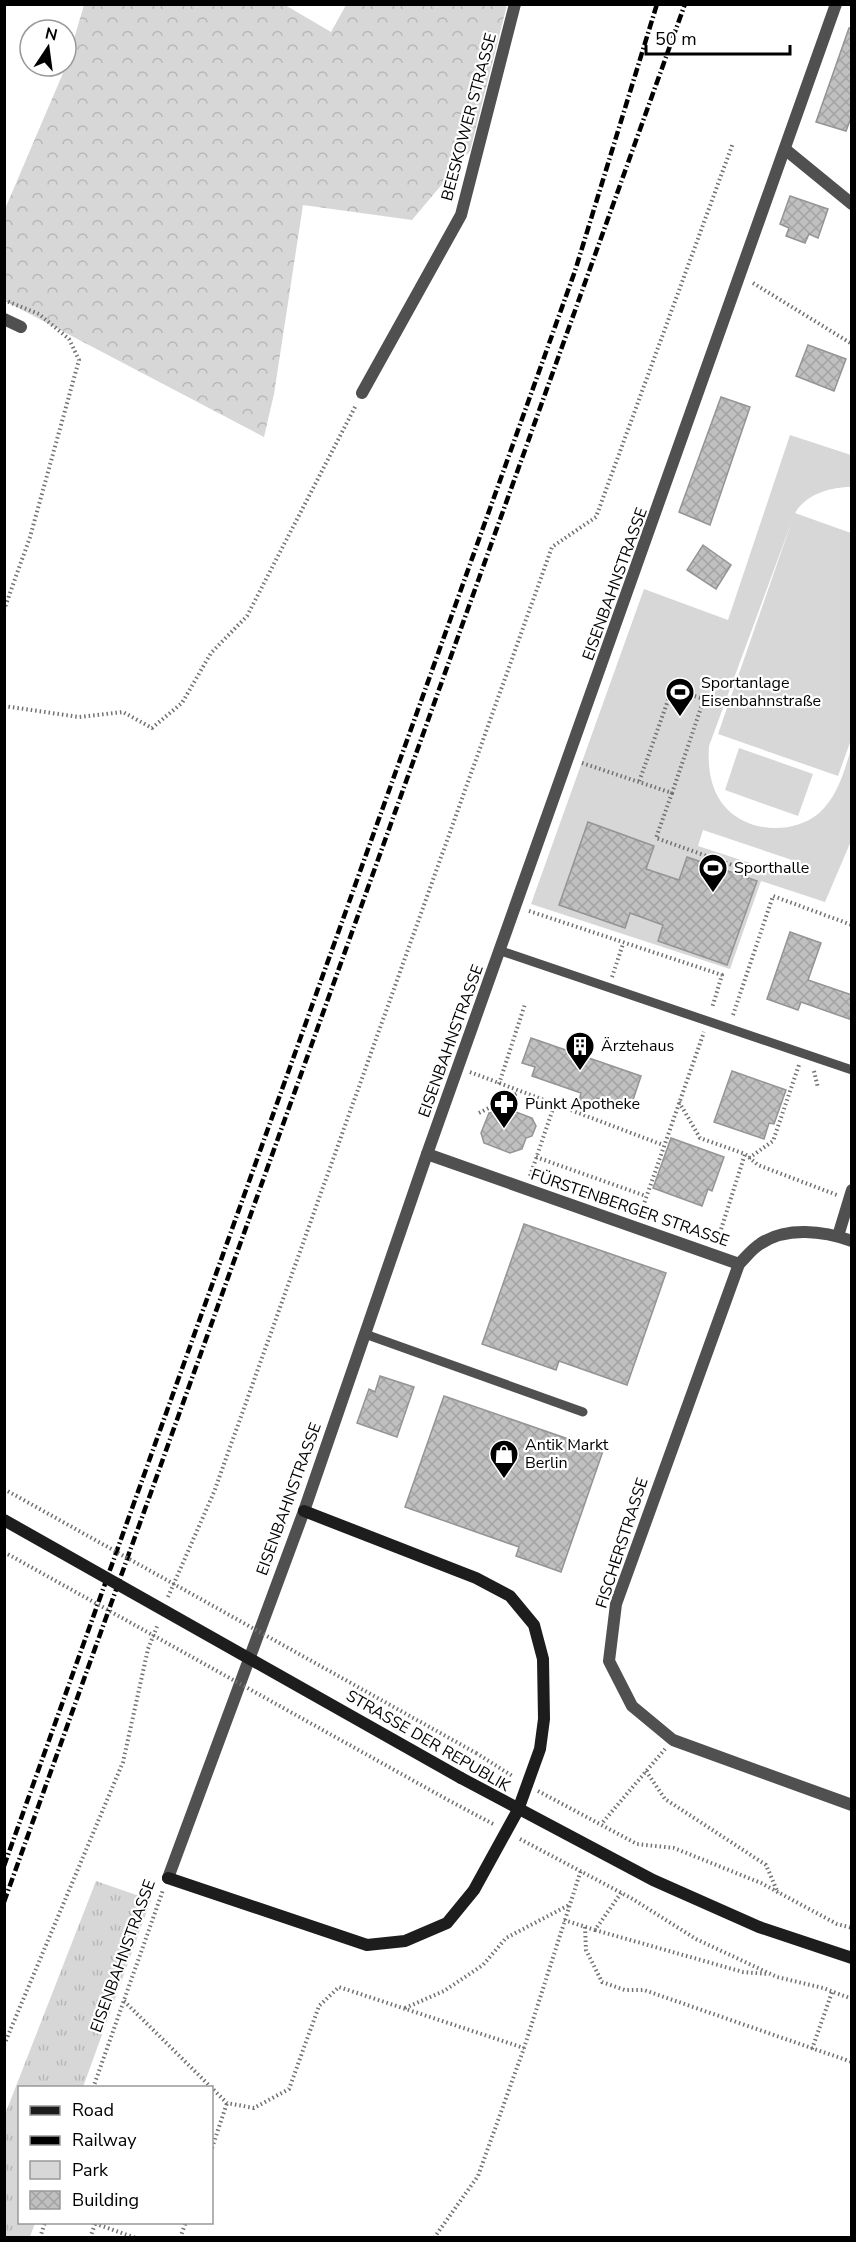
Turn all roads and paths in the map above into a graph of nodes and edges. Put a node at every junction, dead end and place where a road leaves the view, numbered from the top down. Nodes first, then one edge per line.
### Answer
1 (515, 4) edge
2 (836, 4) edge
3 (733, 143) dead end
4 (786, 150) junction
5 (852, 204) edge
6 (741, 277) junction
7 (4, 300) edge
8 (4, 319) edge
9 (21, 327) dead end
10 (852, 344) edge
11 (362, 393) joint
12 (4, 610) edge
13 (4, 706) edge
14 (570, 758) junction
15 (639, 782) junction
16 (672, 794) junction
17 (755, 873) dead end
18 (517, 906) junction
19 (852, 925) edge
20 (623, 944) junction
21 (501, 951) junction
22 (609, 986) junction
23 (525, 1004) dead end
24 (708, 1021) junction
25 (728, 1028) junction
26 (803, 1053) junction
27 (459, 1068) junction
28 (852, 1070) edge
29 (499, 1084) junction
30 (519, 1092) junction
31 (679, 1102) junction
32 (554, 1106) junction
33 (479, 1113) dead end
34 (663, 1145) junction
35 (427, 1154) junction
36 (747, 1156) junction
37 (536, 1157) junction
38 (526, 1188) junction
39 (850, 1194) edge
40 (646, 1196) junction
41 (636, 1227) junction
42 (838, 1236) junction
43 (852, 1240) edge
44 (712, 1254) junction
45 (739, 1264) junction
46 (365, 1334) junction
47 (584, 1412) dead end
48 (4, 1489) edge
49 (304, 1511) junction
50 (4, 1520) edge
51 (4, 1552) edge
52 (165, 1606) dead end
53 (160, 1617) dead end
54 (673, 1740) junction
55 (646, 1771) junction
56 (527, 1785) junction
57 (852, 1805) edge
58 (518, 1810) junction
59 (603, 1822) dead end
60 (505, 1831) junction
61 (581, 1871) junction
62 (168, 1878) junction
63 (621, 1893) junction
64 (778, 1893) junction
65 (569, 1905) junction
66 (564, 1920) junction
67 (585, 1927) junction
68 (852, 1928) edge
69 (595, 1930) junction
70 (852, 1958) edge
71 (771, 1975) junction
72 (832, 1992) junction
73 (852, 1999) edge
74 (124, 2001) junction
75 (405, 2009) junction
76 (4, 2044) edge
77 (524, 2048) junction
78 (812, 2049) junction
79 (852, 2062) edge
80 (94, 2086) edge
81 (210, 2086) edge
82 (213, 2089) edge
83 (227, 2103) junction
84 (213, 2145) edge
85 (96, 2224) edge
86 (186, 2224) edge
87 (134, 2237) edge
88 (180, 2238) edge
89 (434, 2238) edge

1 - 11 street, BEESKOWER STRASSE
2 - 4 street, EISENBAHNSTRASSE
3 - 52 path
4 - 5 street
4 - 6 street, EISENBAHNSTRASSE
6 - 10 path
6 - 14 street, EISENBAHNSTRASSE
7 - 12 path
8 - 9 street
11 - 13 path
14 - 15 path
14 - 18 street, EISENBAHNSTRASSE
15 - 16 path
15 - 16 path
16 - 17 path
18 - 20 path
18 - 21 street, EISENBAHNSTRASSE
19 - 25 path
20 - 22 path
20 - 24 path
21 - 22 lane
21 - 27 street, EISENBAHNSTRASSE
22 - 24 lane
23 - 29 path
24 - 25 lane
24 - 31 path
25 - 26 lane
26 - 28 lane
26 - 36 path
27 - 29 path
27 - 35 street, EISENBAHNSTRASSE
29 - 30 path
30 - 32 path
30 - 33 path
31 - 34 path
31 - 36 path
32 - 34 path
32 - 37 path
34 - 40 path
35 - 38 street, FÜRSTENBERGER STRASSE
35 - 46 street, EISENBAHNSTRASSE
36 - 39 path
36 - 44 path
37 - 38 path
37 - 40 path
38 - 41 street, FÜRSTENBERGER STRASSE
39 - 42 street
40 - 41 path
41 - 44 street, FÜRSTENBERGER STRASSE
42 - 43 street, FÜRSTENBERGER STRASSE
42 - 45 street, FÜRSTENBERGER STRASSE
44 - 45 street, FÜRSTENBERGER STRASSE
45 - 54 street, FISCHERSTRASSE
46 - 47 lane
46 - 49 street, EISENBAHNSTRASSE
48 - 56 path, bridge
49 - 56 main road
49 - 62 street, EISENBAHNSTRASSE
50 - 58 main road, STRASSE DER REPUBLIK, bridge
51 - 60 path, bridge
53 - 76 path
54 - 55 path
54 - 57 street, FISCHERSTRASSE
55 - 59 path
55 - 64 path
56 - 58 main road
56 - 64 path
58 - 60 main road
58 - 70 main road, STRASSE DER REPUBLIK
60 - 61 path
60 - 62 main road
61 - 63 path
61 - 65 path
62 - 74 path, EISENBAHNSTRASSE
63 - 69 path
63 - 71 path
64 - 68 path
65 - 66 path
65 - 75 path
66 - 67 path
66 - 77 path
67 - 69 path
67 - 78 path
69 - 71 path
71 - 72 path
72 - 73 path
72 - 78 path
74 - 80 path, EISENBAHNSTRASSE
74 - 81 path
75 - 77 path
75 - 83 path
77 - 89 path
78 - 79 path
82 - 83 path
83 - 84 path
85 - 87 path
86 - 88 path

